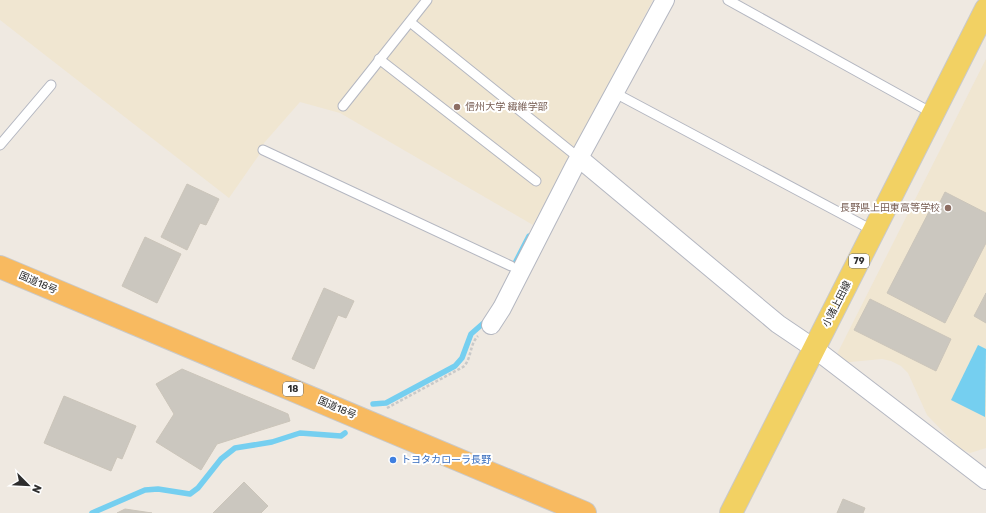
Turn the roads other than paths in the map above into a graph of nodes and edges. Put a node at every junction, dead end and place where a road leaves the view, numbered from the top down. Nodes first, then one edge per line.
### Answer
1 (427, 0) edge
2 (665, 0) edge
3 (728, 0) edge
4 (986, 9) edge
5 (410, 22) junction
6 (379, 59) junction
7 (51, 85) dead end
8 (615, 93) junction
9 (343, 106) dead end
10 (932, 113) junction
11 (0, 145) edge
12 (263, 150) dead end
13 (575, 155) junction
14 (536, 181) dead end
15 (874, 231) junction
16 (0, 267) edge
17 (516, 269) junction
18 (491, 325) road end
19 (815, 349) junction
20 (983, 474) edge
21 (585, 513) edge
22 (731, 513) edge

1 - 5 lane
2 - 8 street
3 - 10 lane
4 - 10 main road, 小諸上田線 / 79
5 - 6 lane
5 - 13 lane
6 - 9 lane
6 - 14 lane
7 - 11 lane
8 - 13 street
8 - 15 lane
10 - 15 main road, 小諸上田線 / 79
12 - 17 lane
13 - 17 street
13 - 19 street
15 - 19 main road, 小諸上田線 / 79
16 - 21 highway, 国道18号 / 18
17 - 18 street
19 - 20 street
19 - 22 main road, 小諸上田線 / 79

